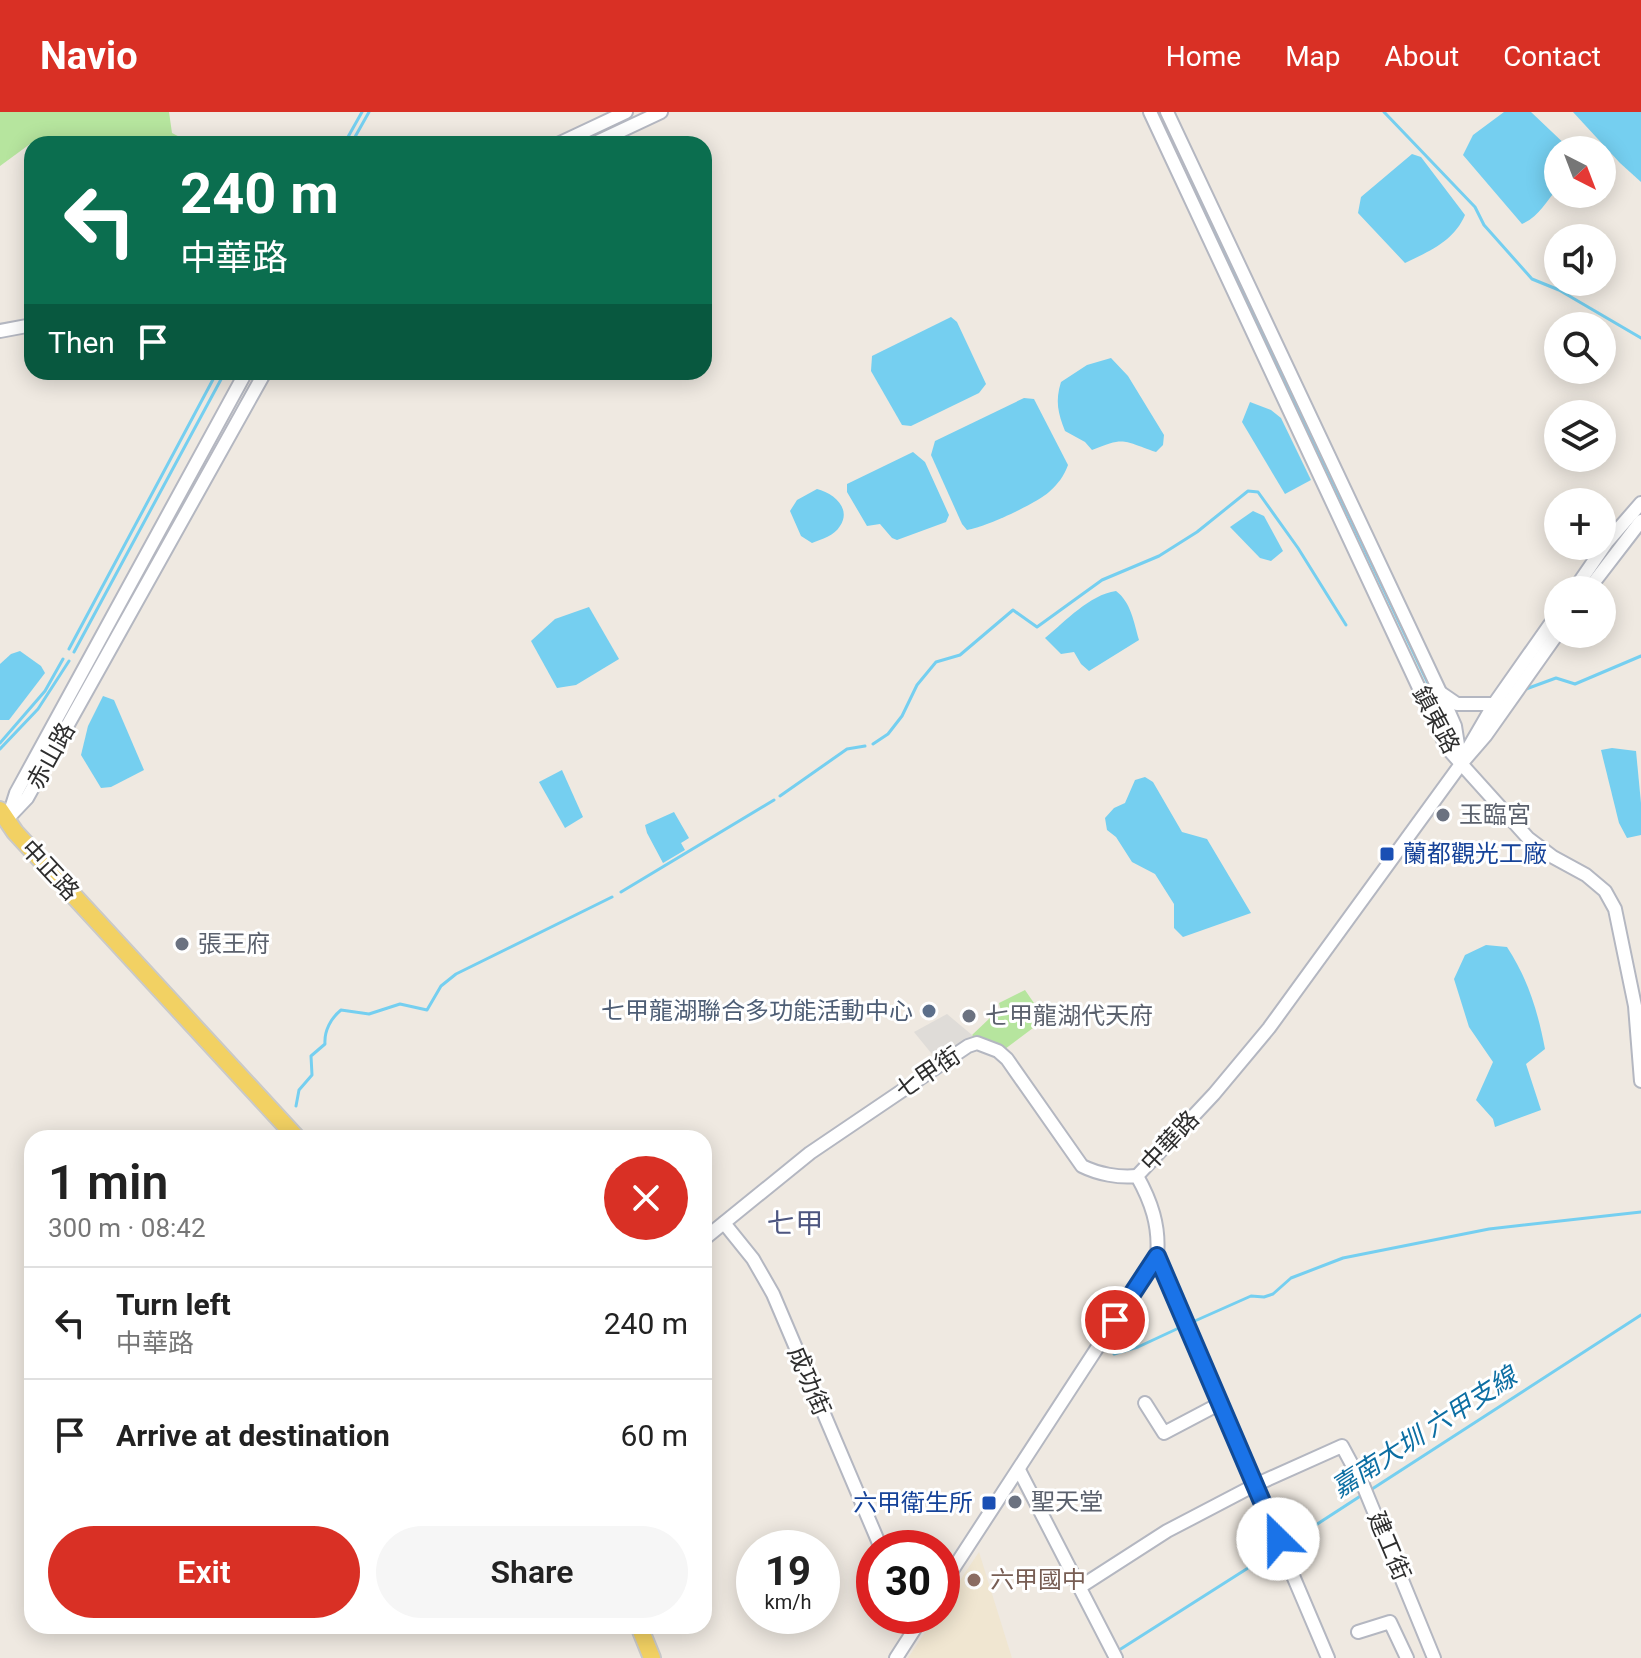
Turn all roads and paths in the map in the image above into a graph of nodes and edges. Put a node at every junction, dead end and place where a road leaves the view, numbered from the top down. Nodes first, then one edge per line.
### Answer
1 (626, 112) edge
2 (661, 112) edge
3 (1150, 112) edge
4 (1167, 112) edge
5 (575, 136) edge
6 (610, 136) edge
7 (24, 326) edge
8 (0, 331) edge
9 (242, 380) edge
10 (261, 380) edge
11 (1641, 503) edge
12 (1641, 521) edge
13 (1584, 576) edge
14 (1599, 576) edge
15 (1544, 633) edge
16 (1547, 648) edge
17 (1440, 692) junction
18 (1494, 704) junction
19 (1461, 764) junction
20 (4, 814) edge
21 (1641, 1081) edge
22 (290, 1130) edge
23 (303, 1130) edge
24 (1137, 1176) junction
25 (724, 1223) junction
26 (712, 1233) edge
27 (1157, 1256) junction
28 (1145, 1403) dead end
29 (1221, 1403) junction
30 (1019, 1470) junction
31 (1255, 1485) junction
32 (873, 1530) edge
33 (960, 1559) edge
34 (1080, 1587) junction
35 (1358, 1632) dead end
36 (633, 1634) edge
37 (642, 1634) edge
38 (909, 1634) edge
39 (643, 1658) edge
40 (652, 1658) edge
41 (896, 1658) edge
42 (1116, 1658) edge
43 (1328, 1658) edge
44 (1407, 1658) edge
45 (1434, 1658) edge

1 - 5 street
2 - 6 street
3 - 19 street, 鎮東路
4 - 17 street, 鎮東路
7 - 8 street
9 - 20 street, 赤山路
10 - 20 street, 赤山路
11 - 13 street
12 - 14 street
15 - 18 street, 中華路
16 - 19 street, 中華路
17 - 18 street
17 - 19 street, 鎮東路
18 - 19 street, 中華路
19 - 21 street
19 - 24 street, 中華路
20 - 22 main road, 中正路
20 - 23 main road, 中正路
24 - 25 street, 七甲街
24 - 27 street, 中華路
25 - 26 street, 七甲街
25 - 32 street, 成功街
27 - 29 street, 中華路
27 - 30 street
28 - 29 street
29 - 31 street, 中華路
30 - 33 street
30 - 34 street
31 - 34 street, 建工街
31 - 43 street, 中華路
31 - 45 street, 建工街
34 - 42 street
35 - 44 street
36 - 39 main road
37 - 40 main road
38 - 41 street

